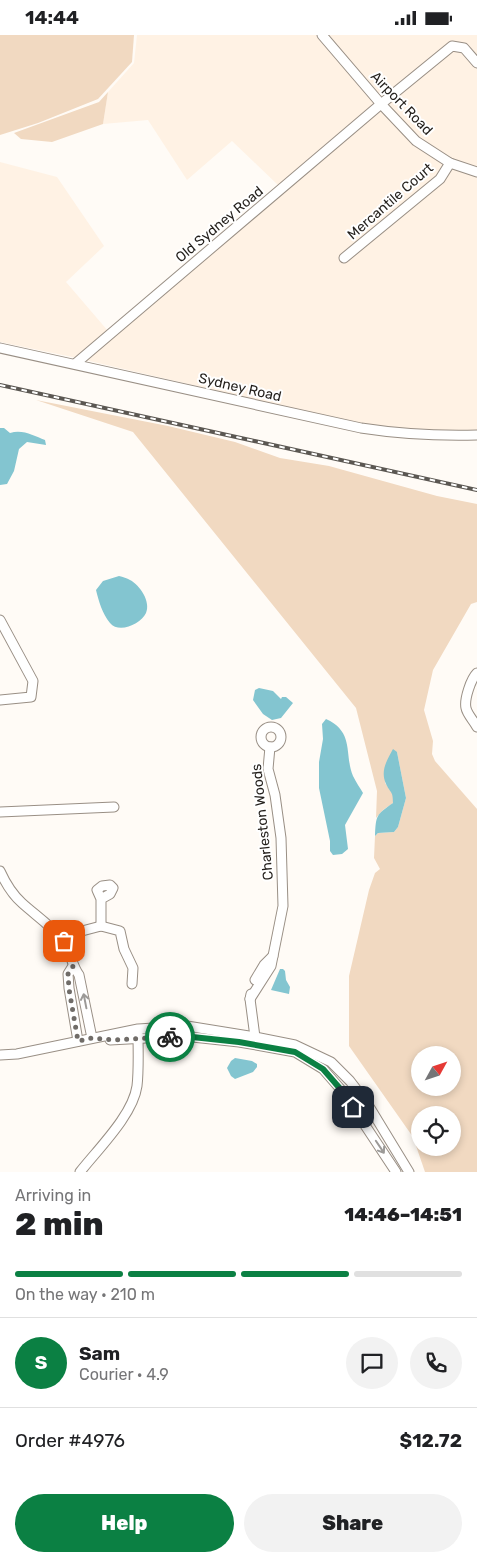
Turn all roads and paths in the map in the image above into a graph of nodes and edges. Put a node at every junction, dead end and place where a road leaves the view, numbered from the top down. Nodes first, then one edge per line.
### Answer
1 (322, 35) edge
2 (477, 63) edge
3 (381, 104) junction
4 (450, 163) junction
5 (477, 172) edge
6 (344, 258) dead end
7 (0, 348) edge
8 (75, 364) junction
9 (477, 435) edge
10 (0, 620) edge
11 (477, 673) edge
12 (0, 700) edge
13 (477, 727) edge
14 (270, 747) dead end
15 (114, 807) dead end
16 (0, 812) edge
17 (0, 871) edge
18 (2, 881) edge
19 (101, 899) dead end
20 (101, 926) junction
21 (64, 941) junction
22 (73, 967) junction
23 (132, 984) dead end
24 (138, 1034) junction
25 (255, 1037) junction
26 (94, 1038) junction
27 (78, 1041) junction
28 (0, 1055) edge
29 (80, 1172) edge
30 (396, 1172) edge
31 (409, 1172) edge

1 - 3 street, Airport Road
2 - 3 street, Old Sydney Road
3 - 4 street, Airport Road
3 - 8 street, Old Sydney Road
4 - 5 street, Airport Road
4 - 6 street, Mercantile Court
7 - 8 street, Sydney Road
8 - 9 street, Sydney Road
10 - 12 street
11 - 13 street
14 - 25 street, Charleston Woods
15 - 16 street
17 - 18 street
18 - 21 street
19 - 20 street
20 - 21 street
20 - 23 street
21 - 22 street
26 -> 22 street
22 - 27 street
24 - 25 street
24 - 26 street
24 - 29 street
24 -> 30 street
25 - 31 street
26 - 27 street
27 - 28 street

